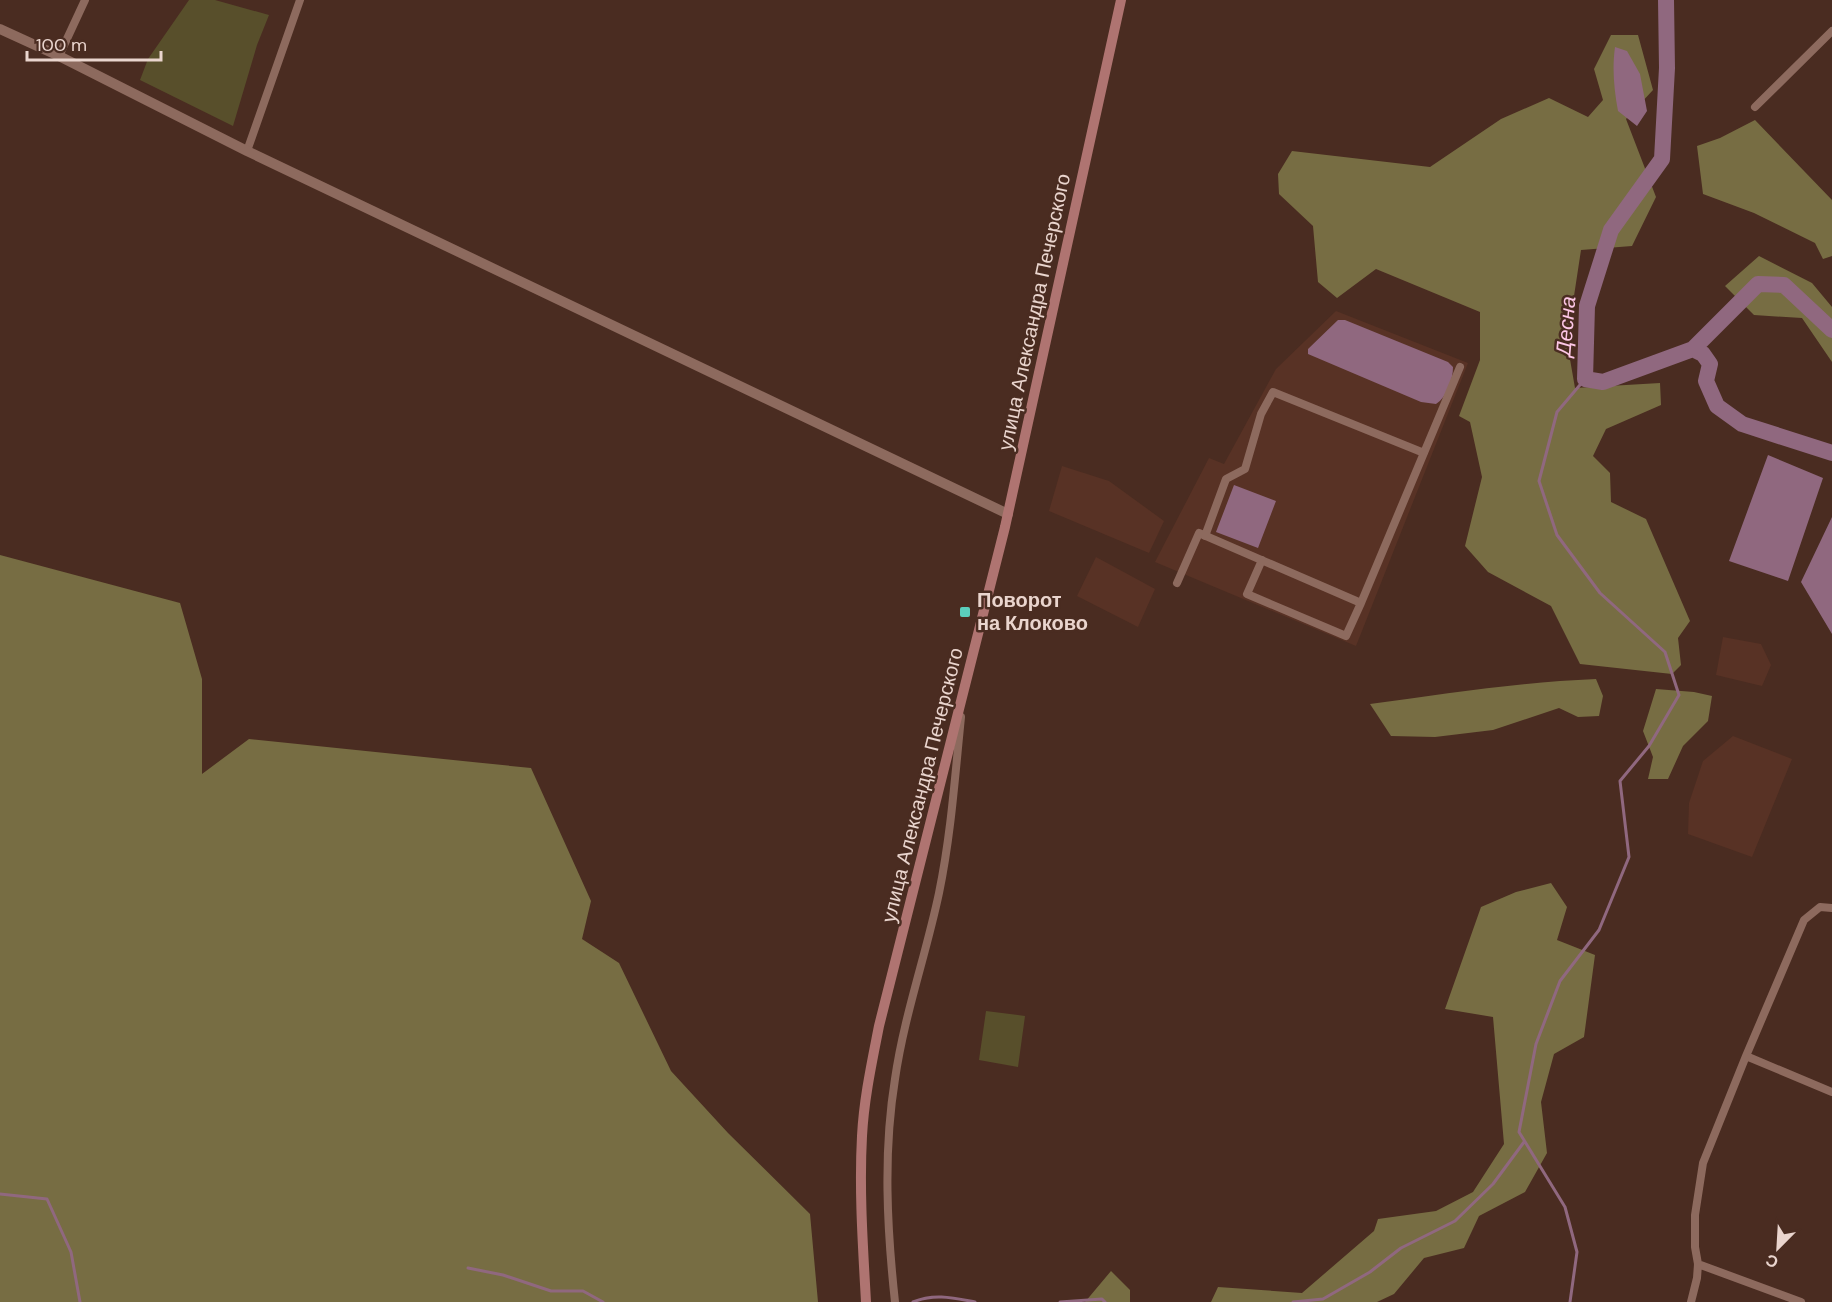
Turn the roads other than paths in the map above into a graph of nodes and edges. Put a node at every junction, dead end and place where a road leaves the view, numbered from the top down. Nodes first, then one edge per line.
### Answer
1 (85, 0) edge
2 (300, 0) edge
3 (1121, 0) edge
4 (0, 29) edge
5 (1832, 31) edge
6 (59, 56) junction
7 (1755, 107) dead end
8 (247, 151) junction
9 (1460, 367) dead end
10 (1424, 453) junction
11 (1008, 514) junction
12 (1205, 536) junction
13 (1262, 560) junction
14 (1177, 583) dead end
15 (1361, 603) junction
16 (964, 692) junction
17 (1832, 908) edge
18 (1746, 1056) junction
19 (1832, 1092) edge
20 (1698, 1264) junction
21 (866, 1302) edge
22 (895, 1302) edge
23 (1691, 1302) edge
24 (1801, 1302) edge

1 - 6 street
2 - 8 street
3 - 11 main road, улица Александра Печерского
4 - 6 street
5 - 7 street
6 - 8 street
8 - 11 street
9 - 10 street
10 - 12 street
10 - 15 street
11 - 16 main road, улица Александра Печерского
12 - 13 street
12 - 14 street
13 - 15 street
13 - 15 street
16 - 21 main road, улица Александра Печерского
16 - 22 street
17 - 18 street
18 - 19 street
18 - 20 street
20 - 23 street
20 - 24 street

